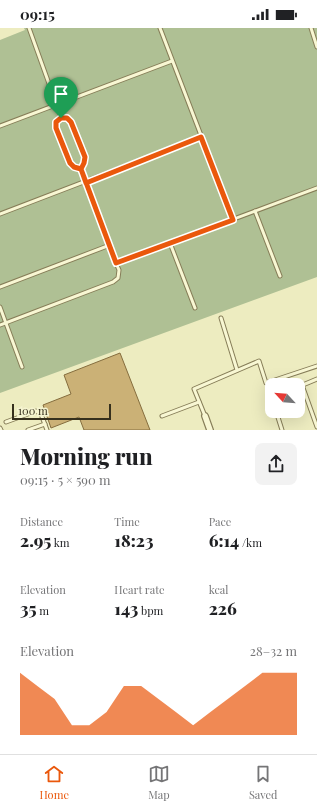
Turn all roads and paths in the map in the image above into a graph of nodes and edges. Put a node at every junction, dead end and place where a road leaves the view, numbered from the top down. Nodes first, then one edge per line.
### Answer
1 (29, 28) edge
2 (160, 28) edge
3 (311, 28) edge
4 (317, 47) edge
5 (172, 61) junction
6 (56, 105) junction
7 (61, 118) junction
8 (0, 126) edge
9 (201, 137) junction
10 (81, 169) junction
11 (86, 183) junction
12 (317, 188) edge
13 (255, 211) junction
14 (0, 214) edge
15 (233, 220) junction
16 (170, 243) junction
17 (110, 245) junction
18 (116, 263) junction
19 (280, 276) dead end
20 (0, 287) edge
21 (0, 307) edge
22 (194, 308) dead end
23 (221, 318) dead end
24 (6, 322) junction
25 (0, 325) edge
26 (317, 366) edge
27 (22, 367) dead end
28 (237, 370) junction
29 (317, 379) edge
30 (305, 384) edge
31 (305, 393) edge
32 (199, 402) junction
33 (162, 416) dead end
34 (205, 416) joint
35 (278, 418) edge
36 (6, 422) dead end
37 (45, 424) junction
38 (317, 427) edge
39 (28, 430) edge
40 (47, 430) edge
41 (210, 430) edge
42 (282, 430) edge

1 - 6 lane
2 - 5 lane
3 - 4 lane
5 - 6 lane
5 - 9 lane
6 - 7 lane
6 - 8 lane
7 - 10 lane
7 - 10 lane
9 - 11 lane
9 - 15 lane
10 - 11 lane
11 - 14 lane
11 - 17 lane
12 - 13 lane
13 - 15 lane
13 - 19 lane
15 - 16 lane
16 - 18 lane
16 - 22 lane
17 - 18 lane
17 - 20 lane
18 - 24 lane
21 - 24 lane
23 - 28 lane
24 - 25 lane
24 - 27 lane
26 - 28 lane
28 - 32 lane
29 - 30 lane
31 - 38 lane
32 - 33 lane
32 - 34 lane
34 - 41 street
35 - 42 lane
36 - 37 lane
37 - 39 lane
37 - 40 lane

